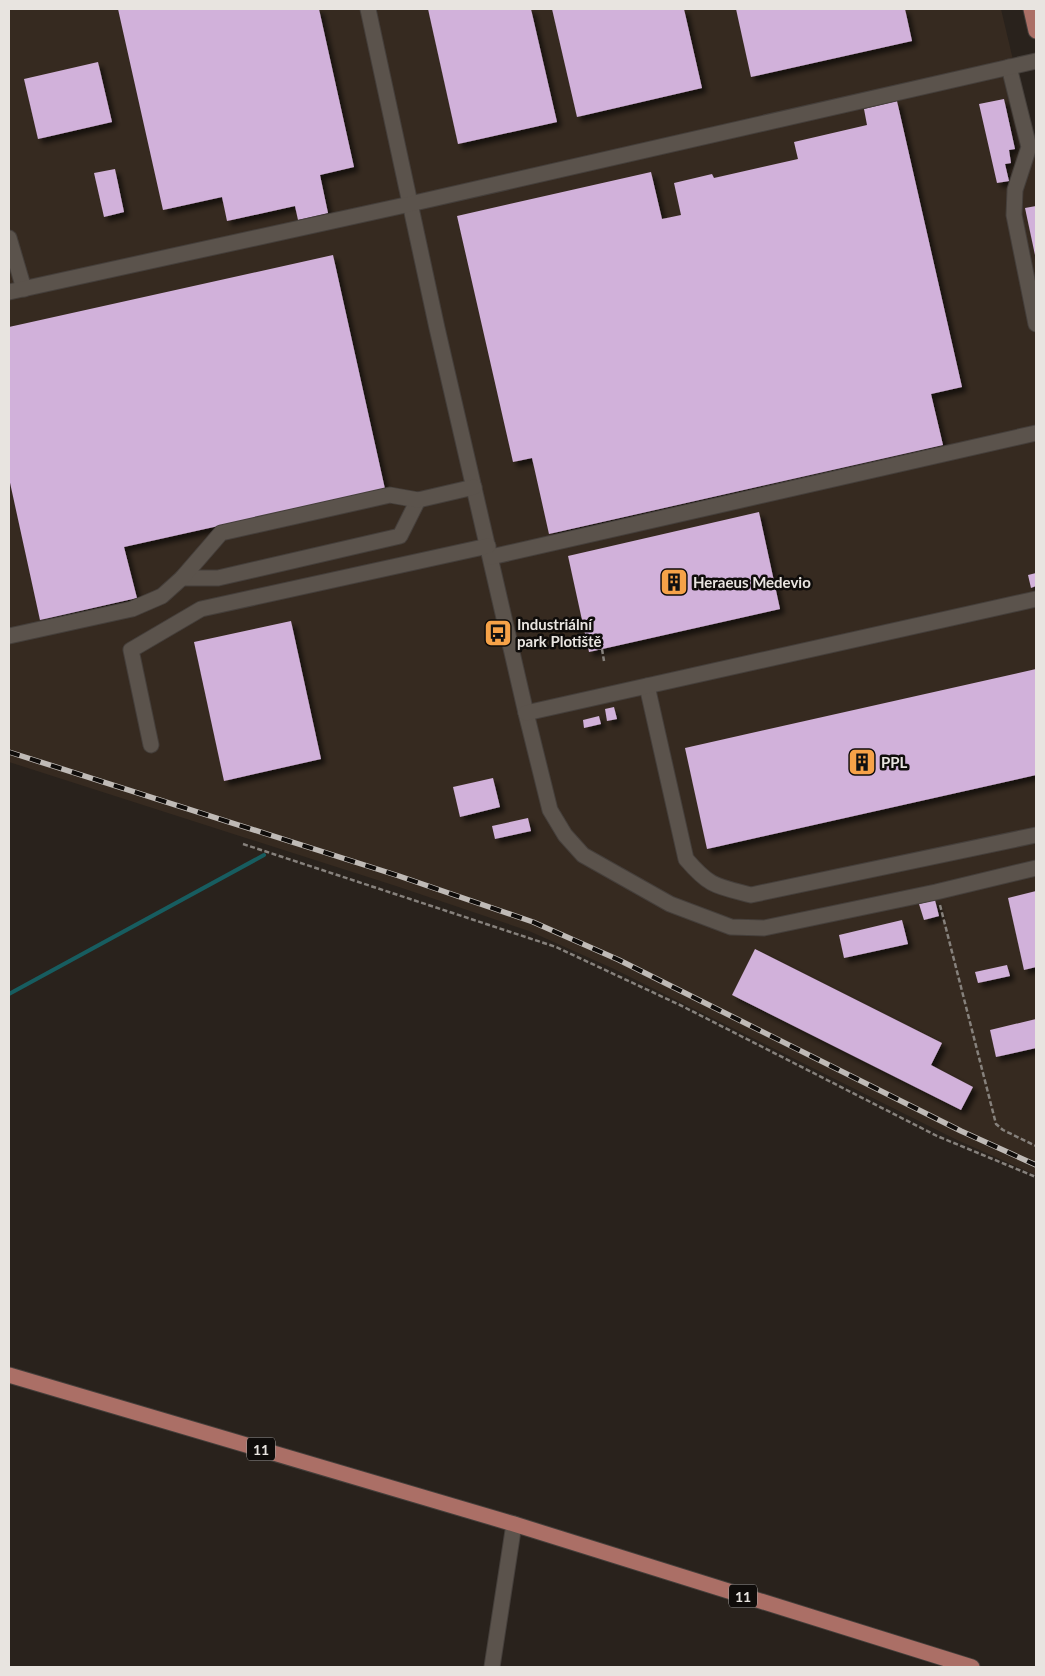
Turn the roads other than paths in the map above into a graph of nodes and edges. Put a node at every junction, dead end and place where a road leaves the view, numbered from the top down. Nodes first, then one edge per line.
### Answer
1 (368, 9) edge
2 (1031, 9) edge
3 (1036, 31) edge
4 (1036, 61) edge
5 (1009, 67) junction
6 (410, 204) junction
7 (9, 238) edge
8 (24, 289) junction
9 (9, 292) edge
10 (1036, 324) edge
11 (1036, 434) edge
12 (474, 487) junction
13 (418, 500) junction
14 (490, 551) junction
15 (182, 578) junction
16 (1036, 599) edge
17 (9, 636) edge
18 (647, 686) junction
19 (526, 713) junction
20 (151, 745) dead end
21 (1036, 836) edge
22 (1036, 868) edge
23 (9, 1375) edge
24 (514, 1524) junction
25 (492, 1667) edge
26 (972, 1667) edge

1 - 6 street
2 - 3 main road
4 - 5 street
5 - 6 street
5 - 10 street
6 - 8 street
6 - 12 street
7 - 8 street
8 - 9 street
11 - 14 street
12 - 13 street
12 - 14 street
13 - 15 street
13 - 15 street
14 - 19 street
14 - 20 street
15 - 17 street
16 - 18 street
18 - 19 street
18 - 21 street
19 - 22 street
23 - 24 main road, 11
24 - 25 street
24 - 26 main road, 11

